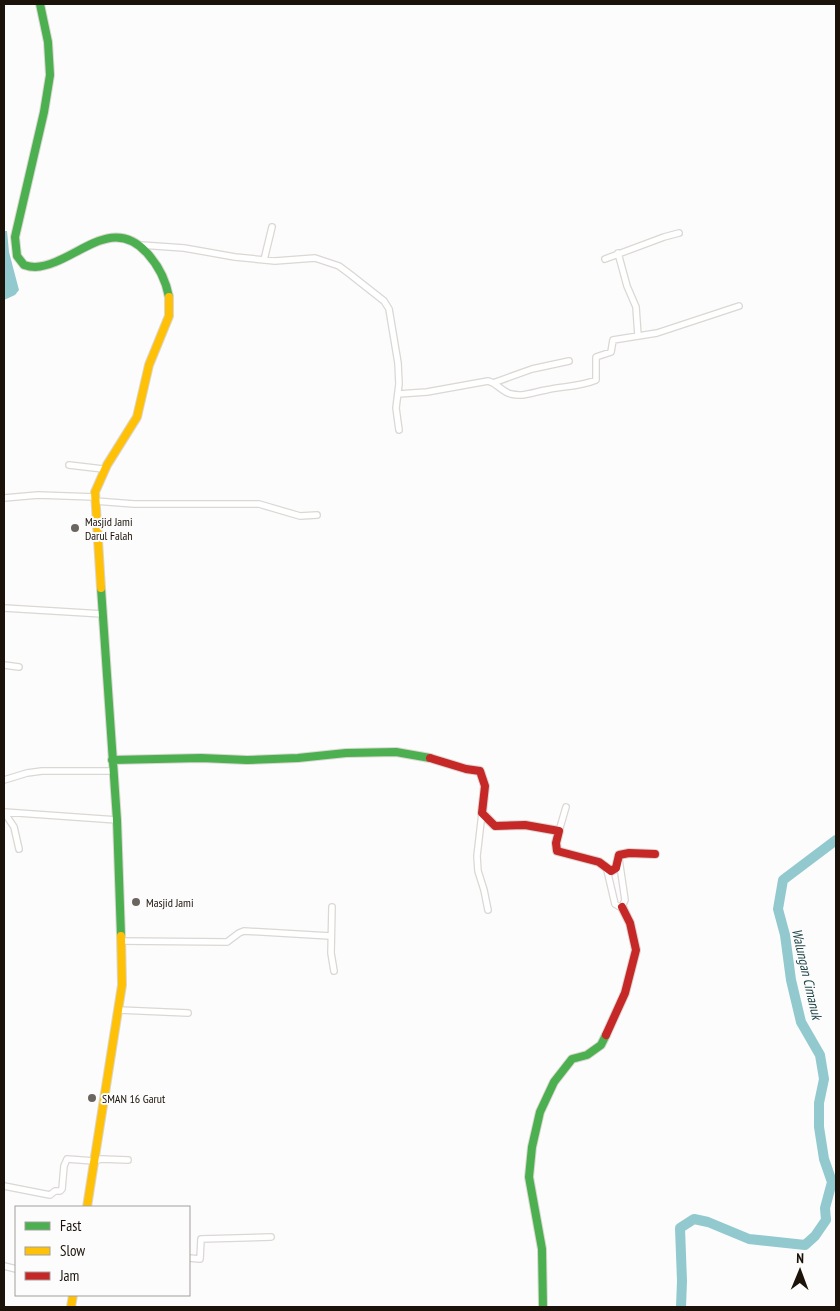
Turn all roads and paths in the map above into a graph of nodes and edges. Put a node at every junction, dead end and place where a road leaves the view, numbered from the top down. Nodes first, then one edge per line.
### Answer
1 (40, 4) edge
2 (272, 227) dead end
3 (679, 233) dead end
4 (141, 245) junction
5 (618, 253) junction
6 (605, 259) dead end
7 (264, 260) junction
8 (738, 306) dead end
9 (638, 336) junction
10 (569, 361) dead end
11 (493, 383) junction
12 (398, 394) junction
13 (399, 430) dead end
14 (69, 465) dead end
15 (103, 469) junction
16 (4, 498) edge
17 (95, 499) junction
18 (317, 515) dead end
19 (4, 608) edge
20 (103, 614) junction
21 (4, 665) edge
22 (19, 667) dead end
23 (112, 760) junction
24 (113, 772) junction
25 (4, 780) edge
26 (566, 807) dead end
27 (4, 812) edge
28 (482, 813) junction
29 (117, 820) junction
30 (559, 831) junction
31 (18, 849) dead end
32 (654, 854) dead end
33 (618, 855) junction
34 (607, 870) junction
35 (332, 907) dead end
36 (622, 907) junction
37 (488, 910) dead end
38 (330, 936) junction
39 (121, 941) junction
40 (334, 971) dead end
41 (119, 1010) junction
42 (188, 1013) dead end
43 (128, 1160) dead end
44 (94, 1162) junction
45 (4, 1186) edge
46 (87, 1206) edge
47 (271, 1237) dead end
48 (190, 1258) edge
49 (543, 1307) edge

1 - 4 main road
2 - 7 street
3 - 5 street
4 - 7 street
4 - 15 main road
5 - 6 street
5 - 9 street
7 - 12 street
8 - 9 street
9 - 11 street
10 - 11 street
11 - 12 street
12 - 13 street
14 - 15 street
15 - 17 main road
16 - 17 street
17 - 18 street
17 - 20 main road
19 - 20 street
20 - 23 main road
21 - 22 street
23 - 24 main road
23 - 28 main road
24 - 25 street
24 - 29 main road
26 - 30 street
27 - 29 street
27 - 31 street
28 - 30 main road
28 - 37 street
29 - 39 main road
30 - 34 main road
32 - 33 main road
33 - 34 main road
33 - 36 street
34 - 36 street
35 - 38 street
36 - 49 main road
38 - 39 street
38 - 40 street
39 - 41 main road
41 - 42 street
41 - 44 main road
43 - 44 street
44 - 45 street
44 - 46 main road
47 - 48 street

